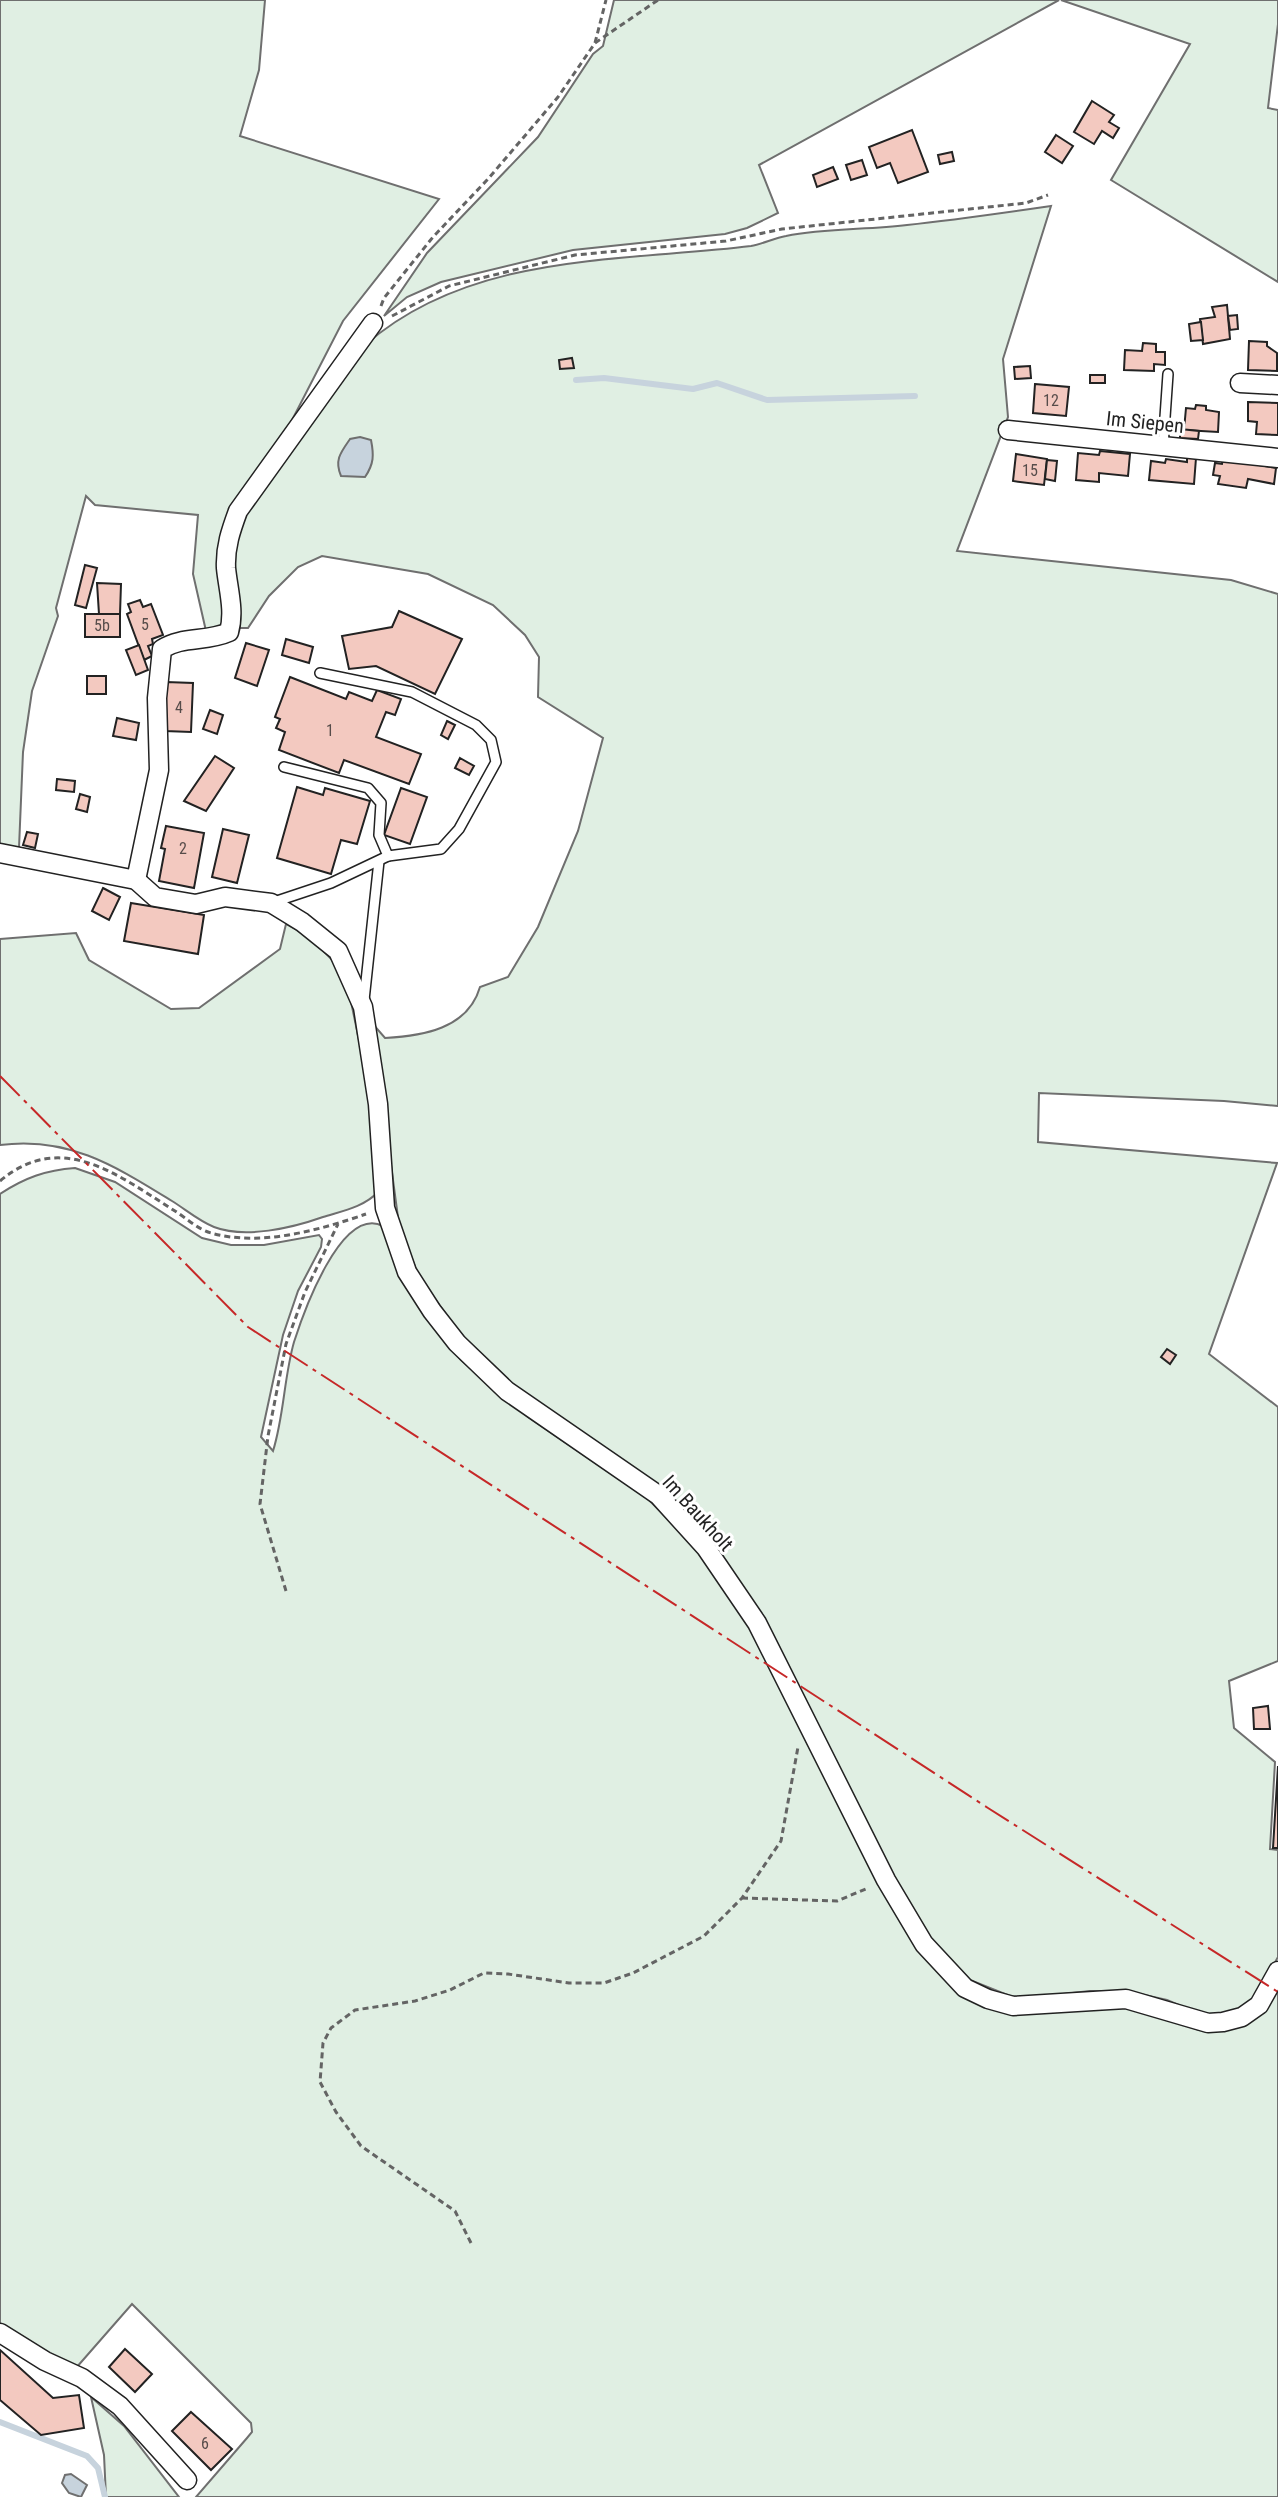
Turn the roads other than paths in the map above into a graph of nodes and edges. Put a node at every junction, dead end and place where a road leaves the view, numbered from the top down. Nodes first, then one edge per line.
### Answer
1 (373, 323) road end
2 (1168, 374) dead end
3 (1240, 383) dead end
4 (1278, 385) edge
5 (1008, 430) dead end
6 (1163, 446) junction
7 (1278, 458) edge
8 (320, 673) dead end
9 (284, 767) dead end
10 (0, 853) edge
11 (383, 858) junction
12 (136, 880) junction
13 (271, 903) junction
14 (363, 1007) junction
15 (1278, 1971) edge
16 (0, 2333) edge
17 (187, 2480) dead end

1 - 12 street
2 - 6 lane
3 - 4 street
5 - 6 street, Im Siepen
6 - 7 street, Im Siepen
8 - 11 lane
9 - 11 lane
10 - 12 street, Im Baukholt
11 - 13 lane
11 - 14 lane
12 - 13 street, Im Baukholt
13 - 14 street, Im Baukholt
14 - 15 street, Im Baukholt
16 - 17 street

